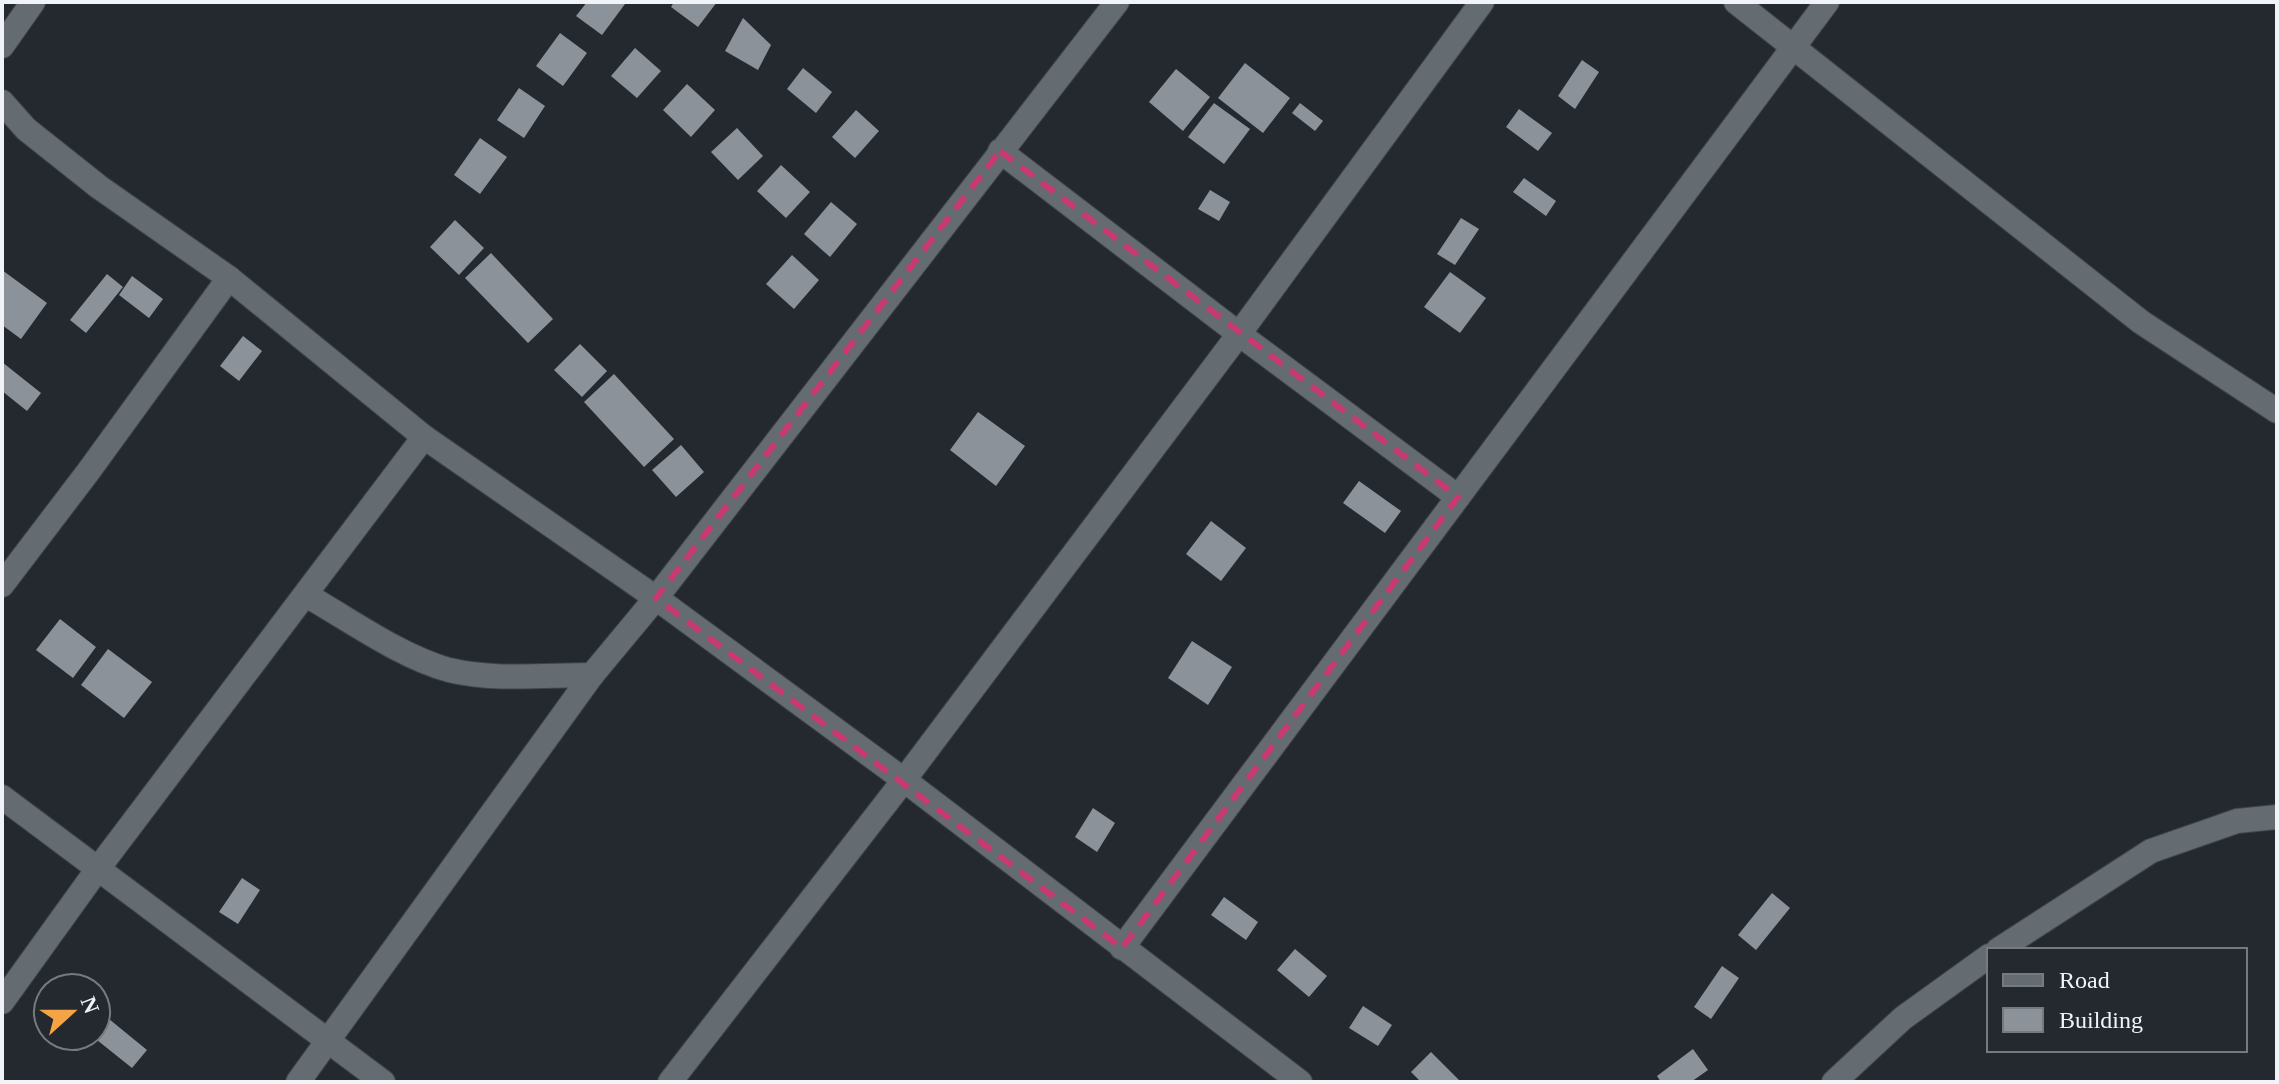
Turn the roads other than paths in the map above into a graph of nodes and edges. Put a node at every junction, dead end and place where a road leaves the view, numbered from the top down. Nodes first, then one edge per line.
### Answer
1 (33, 2) edge
2 (1117, 2) edge
3 (1482, 2) edge
4 (1736, 2) edge
5 (1827, 2) edge
6 (2, 46) edge
7 (1794, 46) junction
8 (2, 102) edge
9 (1000, 151) junction
10 (229, 278) junction
11 (1239, 334) junction
12 (2277, 411) edge
13 (424, 437) junction
14 (1458, 497) junction
15 (2, 585) edge
16 (306, 595) junction
17 (656, 598) junction
18 (592, 675) junction
19 (904, 780) junction
20 (2, 797) edge
21 (2277, 817) edge
22 (97, 870) junction
23 (1122, 948) junction
24 (2001, 948) edge
25 (1987, 957) edge
26 (2, 1002) edge
27 (328, 1041) junction
28 (298, 1082) edge
29 (383, 1082) edge
30 (670, 1082) edge
31 (1300, 1082) edge
32 (1834, 1082) edge

1 - 6 street
2 - 9 street
3 - 11 street
4 - 7 street
5 - 7 street
7 - 12 street
7 - 14 street
8 - 10 street
9 - 11 street
9 - 17 street
10 - 13 street
10 - 15 street
11 - 14 street
11 - 19 street
13 - 16 street
13 - 17 street
14 - 23 street
16 - 18 street
16 - 22 street
17 - 18 street
17 - 19 street
18 - 27 street
19 - 23 street
19 - 30 street
20 - 22 street
21 - 24 street
22 - 26 street
22 - 27 street
23 - 31 street
25 - 32 street
27 - 28 street
27 - 29 street

